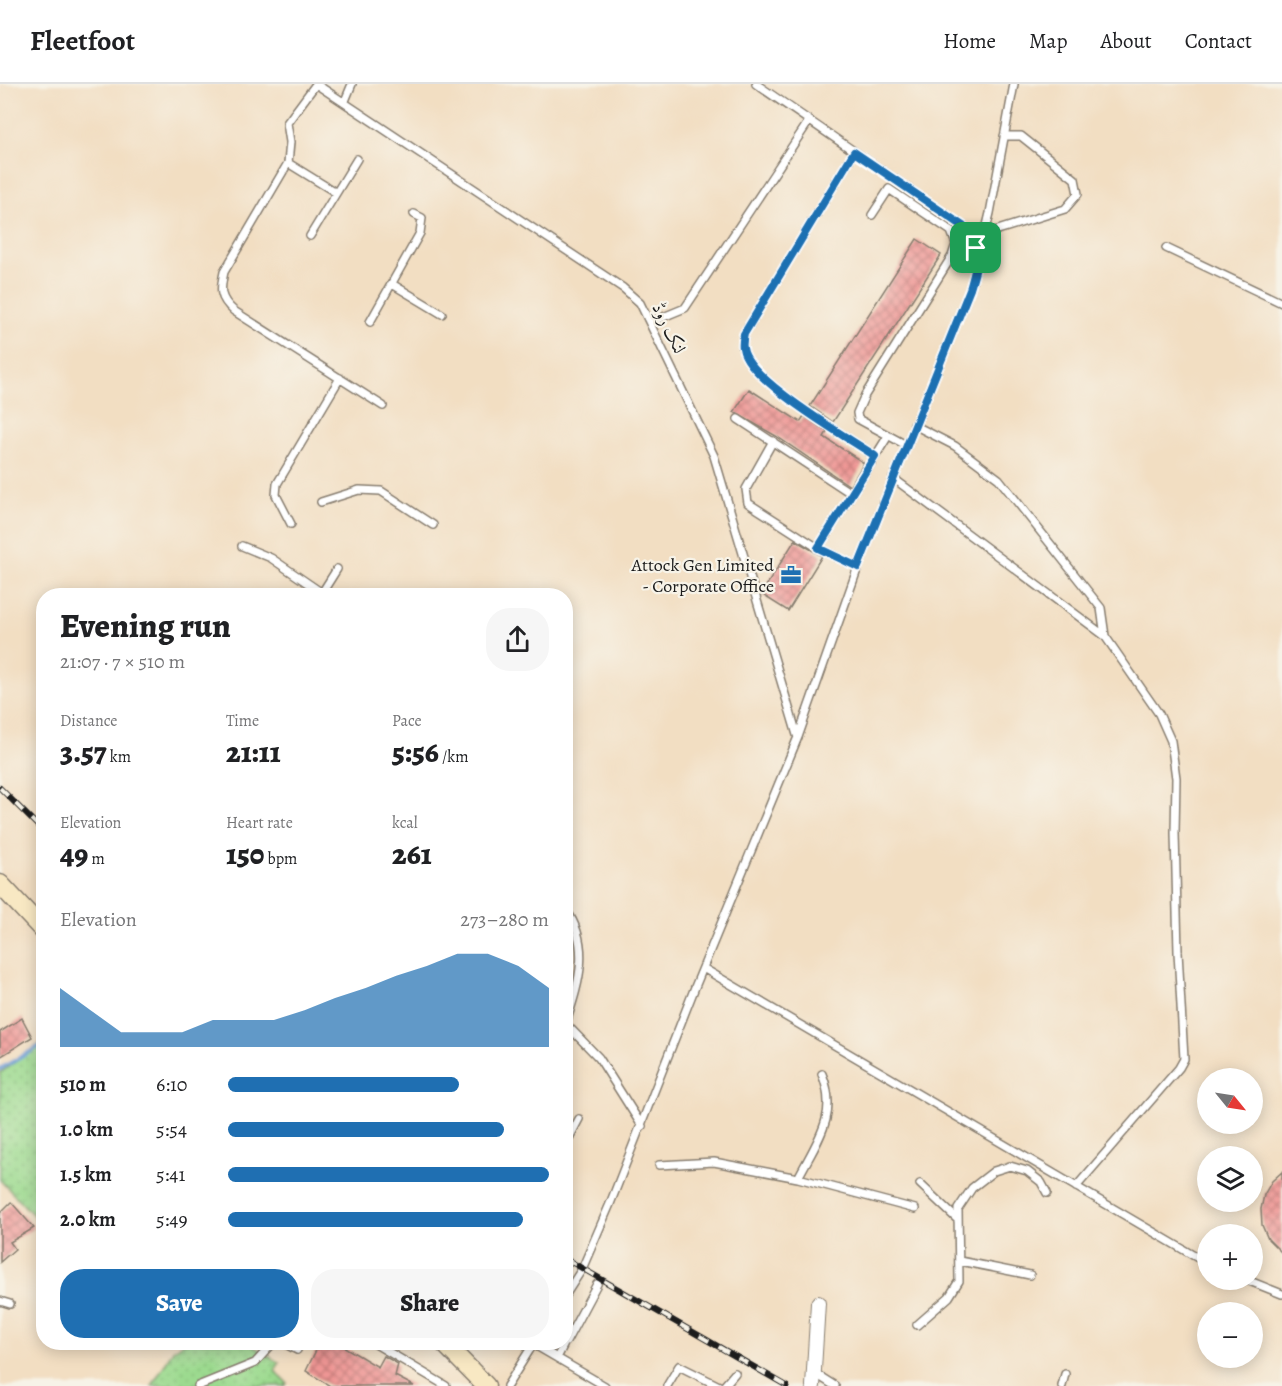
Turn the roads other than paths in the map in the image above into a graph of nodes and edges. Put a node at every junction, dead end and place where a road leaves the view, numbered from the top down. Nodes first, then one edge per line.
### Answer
1 (316, 84) edge
2 (352, 84) edge
3 (756, 84) edge
4 (1014, 84) edge
5 (345, 101) junction
6 (808, 121) junction
7 (1005, 136) junction
8 (854, 152) junction
9 (357, 159) dead end
10 (288, 163) junction
11 (335, 192) junction
12 (414, 213) dead end
13 (872, 215) dead end
14 (985, 234) junction
15 (310, 236) dead end
16 (976, 248) junction
17 (1166, 248) dead end
18 (392, 284) junction
19 (1282, 303) edge
20 (442, 314) dead end
21 (370, 322) dead end
22 (651, 322) junction
23 (340, 378) junction
24 (383, 406) dead end
25 (738, 418) dead end
26 (914, 425) junction
27 (888, 436) junction
28 (773, 441) junction
29 (906, 446) junction
30 (875, 456) junction
31 (892, 478) junction
32 (852, 494) junction
33 (321, 502) dead end
34 (291, 524) dead end
35 (433, 525) dead end
36 (242, 546) dead end
37 (818, 548) junction
38 (858, 567) junction
39 (337, 569) dead end
40 (313, 588) edge
41 (325, 588) edge
42 (1105, 636) junction
43 (798, 736) junction
44 (0, 884) edge
45 (36, 922) edge
46 (573, 923) edge
47 (703, 968) junction
48 (573, 998) edge
49 (573, 1031) edge
50 (822, 1074) dead end
51 (579, 1119) dead end
52 (642, 1126) junction
53 (573, 1131) edge
54 (659, 1165) dead end
55 (798, 1178) junction
56 (920, 1184) dead end
57 (1076, 1187) junction
58 (1047, 1192) dead end
59 (915, 1209) dead end
60 (957, 1220) junction
61 (1197, 1258) edge
62 (960, 1261) junction
63 (1030, 1275) dead end
64 (573, 1283) edge
65 (597, 1284) dead end
66 (1263, 1286) edge
67 (1282, 1294) edge
68 (0, 1301) edge
69 (818, 1303) dead end
70 (10, 1304) dead end
71 (917, 1325) dead end
72 (573, 1328) edge
73 (267, 1350) edge
74 (385, 1350) edge
75 (451, 1350) edge
76 (530, 1350) edge
77 (545, 1350) edge
78 (561, 1350) edge
79 (557, 1358) junction
80 (735, 1373) dead end
81 (1065, 1374) dead end
82 (815, 1380) edge
83 (198, 1386) edge
84 (446, 1386) edge
85 (486, 1386) edge
86 (507, 1386) edge
87 (605, 1386) edge
88 (667, 1386) edge
89 (719, 1386) edge
90 (724, 1386) edge
91 (835, 1386) edge
92 (1062, 1386) edge

1 - 5 lane, لنک روڈ
1 - 10 lane
2 - 5 lane
3 - 6 lane
4 - 7 lane
5 - 22 lane, لنک روڈ
6 - 8 lane
6 - 22 lane
7 - 14 lane
7 - 14 lane
8 - 16 lane
8 - 30 lane
9 - 11 lane
10 - 11 lane
10 - 23 lane
11 - 15 lane
12 - 18 lane
13 - 27 lane
14 - 16 lane
16 - 26 lane
17 - 19 lane
18 - 20 lane
18 - 21 lane
22 - 43 lane, لنک روڈ
23 - 24 lane
23 - 34 lane
25 - 28 lane
26 - 29 lane
26 - 42 lane
27 - 29 lane
27 - 30 lane
28 - 32 lane
28 - 37 lane
29 - 31 lane
30 - 32 lane
31 - 38 lane
31 - 42 lane
32 - 37 lane
33 - 35 lane
36 - 40 lane
37 - 38 lane
38 - 43 lane
39 - 41 lane
42 - 57 lane
43 - 47 lane
44 - 45 street
46 - 48 lane
47 - 52 lane
47 - 57 lane
49 - 52 lane
50 - 55 lane
51 - 53 lane
52 - 64 lane
54 - 55 lane
55 - 59 lane
56 - 60 lane
57 - 61 lane
58 - 60 lane
60 - 62 lane
62 - 63 lane
62 - 71 lane
65 - 72 lane
66 - 67 lane
68 - 70 lane
69 - 82 street
73 - 83 lane
74 - 84 lane
75 - 85 street
76 - 86 lane
77 - 79 lane
78 - 79 lane
79 - 87 lane
80 - 90 lane
81 - 92 lane
82 - 91 lane
88 - 89 lane

